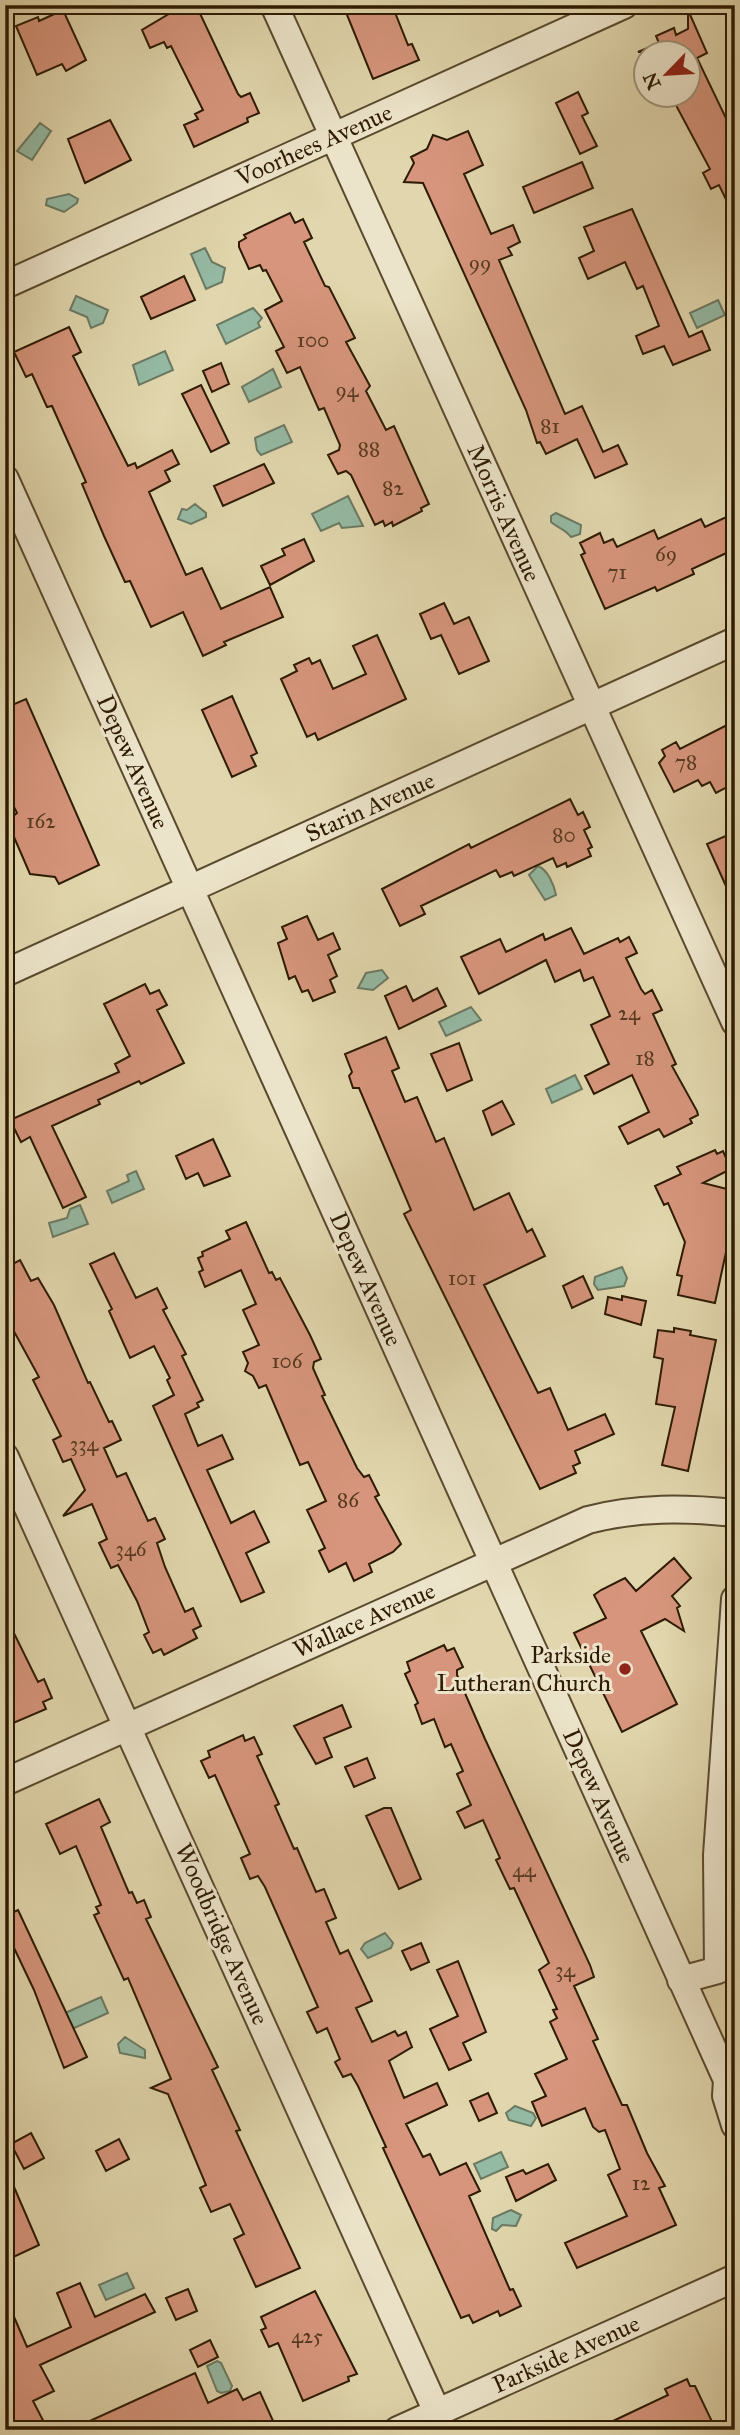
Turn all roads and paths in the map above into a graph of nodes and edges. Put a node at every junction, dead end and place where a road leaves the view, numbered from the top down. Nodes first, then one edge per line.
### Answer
1 (274, 5) edge
2 (624, 5) edge
3 (333, 136) junction
4 (5, 285) edge
5 (5, 479) edge
6 (735, 641) edge
7 (592, 706) junction
8 (190, 888) junction
9 (5, 973) edge
10 (735, 1022) edge
11 (5, 1457) edge
12 (735, 1513) edge
13 (494, 1562) junction
14 (735, 1599) edge
15 (128, 1726) junction
16 (5, 1782) edge
17 (681, 1980) junction
18 (731, 2084) edge
19 (735, 2125) edge
20 (735, 2278) edge
21 (437, 2412) junction
22 (398, 2430) edge

1 - 3 street, Morris Avenue
2 - 3 street, Voorhees Avenue
3 - 4 street, Voorhees Avenue
3 - 7 street, Morris Avenue
5 - 8 street, Depew Avenue
6 - 7 street, Starin Avenue
7 - 8 street, Starin Avenue
7 - 10 street, Morris Avenue
8 - 9 street, Starin Avenue
8 - 13 street, Depew Avenue
11 - 15 street, Woodbridge Avenue
12 - 13 street, Wallace Avenue
13 - 15 street, Wallace Avenue
13 - 17 street, Depew Avenue
14 - 17 street
15 - 16 street, Wallace Avenue
15 - 21 street, Woodbridge Avenue
17 - 18 street, Depew Avenue
18 - 19 street, Depew Avenue
20 - 21 street, Parkside Avenue
21 - 22 street, Parkside Avenue

